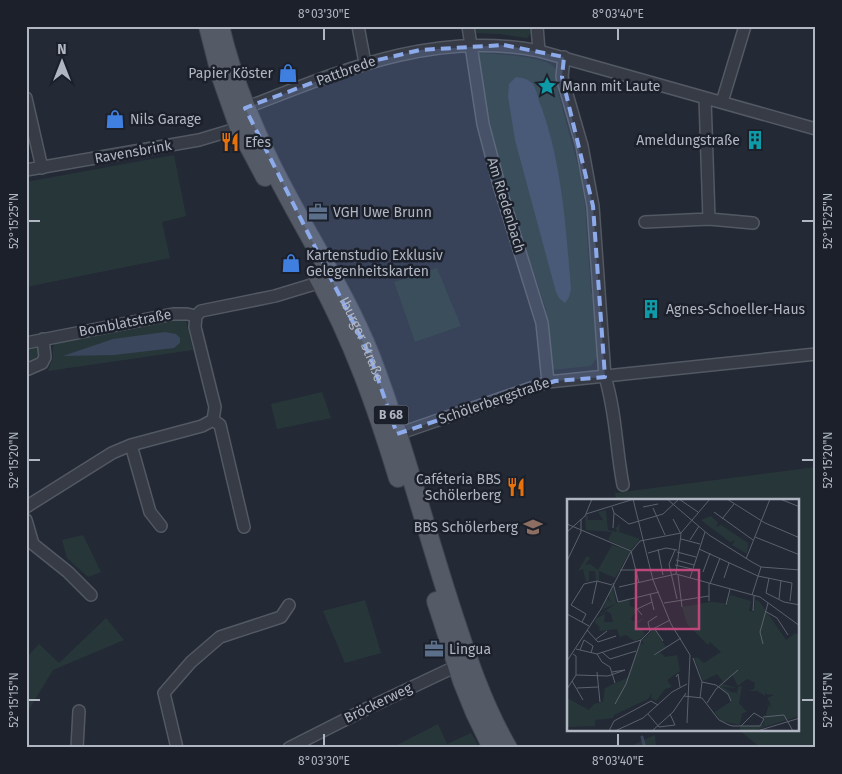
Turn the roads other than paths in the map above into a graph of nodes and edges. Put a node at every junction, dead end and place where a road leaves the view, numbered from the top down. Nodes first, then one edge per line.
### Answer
1 (208, 26) edge
2 (220, 26) edge
3 (358, 26) edge
4 (468, 26) edge
5 (537, 26) edge
6 (745, 26) edge
7 (470, 44) junction
8 (539, 51) junction
9 (564, 58) junction
10 (365, 63) junction
11 (26, 98) edge
12 (705, 98) junction
13 (722, 102) junction
14 (245, 108) junction
15 (239, 128) junction
16 (816, 129) edge
17 (42, 168) junction
18 (26, 170) edge
19 (709, 219) junction
20 (645, 222) dead end
21 (754, 223) dead end
22 (321, 282) junction
23 (196, 316) junction
24 (43, 339) junction
25 (26, 343) edge
26 (816, 354) edge
27 (26, 370) edge
28 (605, 376) junction
29 (548, 382) junction
30 (213, 420) junction
31 (391, 436) junction
32 (131, 445) junction
33 (623, 485) dead end
34 (26, 508) edge
35 (26, 520) edge
36 (161, 526) dead end
37 (244, 527) dead end
38 (91, 595) dead end
39 (289, 605) dead end
40 (462, 663) junction
41 (79, 711) dead end
42 (77, 748) edge
43 (177, 748) edge
44 (289, 748) edge
45 (492, 748) edge
46 (508, 748) edge

1 - 15 main road, Iburger Straße / B 68
2 - 14 main road, Iburger Straße / B 68
3 - 10 street
4 - 7 street, Am Riedenbach
5 - 8 street
6 - 13 street
7 - 8 street
7 - 10 street, Pattbrede
7 - 29 street, Am Riedenbach
8 - 9 street
9 - 12 street
9 - 28 street
10 - 14 street, Pattbrede
11 - 17 street
12 - 13 street
12 - 19 street
13 - 16 street
14 - 15 street
14 - 31 main road, Iburger Straße / B 68
15 - 17 street, Ravensbrink
15 - 22 main road, Iburger Straße / B 68
17 - 18 street, Ravensbrink
19 - 20 street
19 - 21 street
22 - 23 street, Bomblatstraße
22 - 31 main road, Iburger Straße / B 68
23 - 24 street, Bomblatstraße
23 - 30 street
24 - 25 street, Bomblatstraße
24 - 27 street
26 - 28 street, Schölerbergstraße
28 - 29 street, Schölerbergstraße
28 - 33 street
29 - 31 street, Schölerbergstraße
30 - 32 street
30 - 37 street
31 - 40 main road, Iburger Straße / B 68
32 - 34 street
32 - 36 street
35 - 38 street
39 - 43 street
40 - 44 street, Bröckerweg
40 - 45 main road, Iburger Straße / B 68
40 - 46 main road, Iburger Straße / B 68
41 - 42 street

